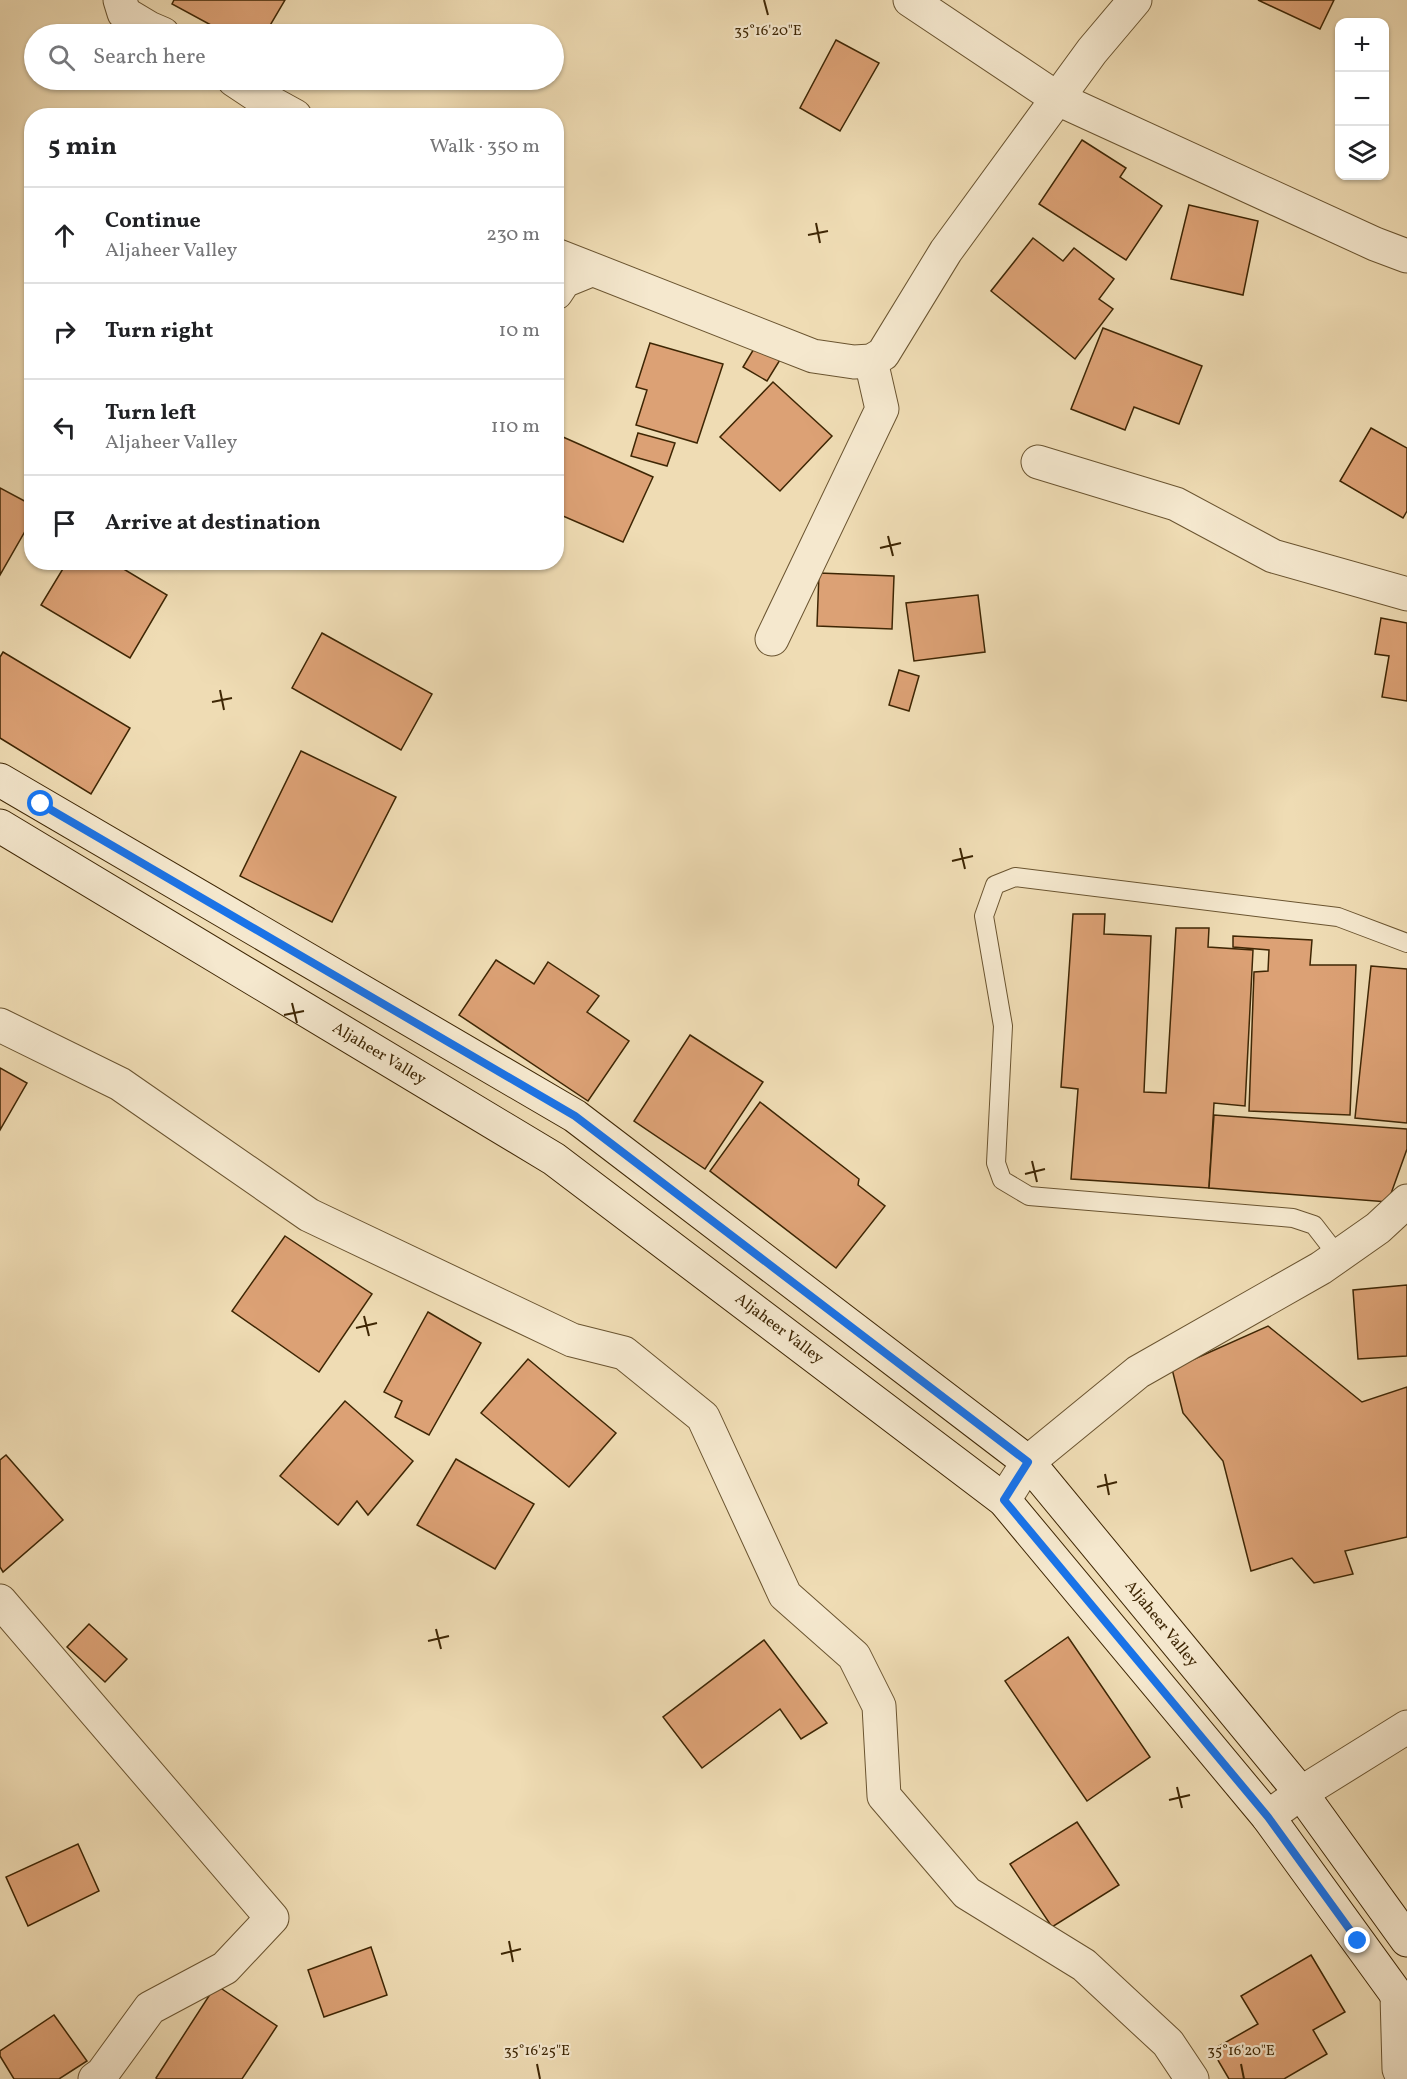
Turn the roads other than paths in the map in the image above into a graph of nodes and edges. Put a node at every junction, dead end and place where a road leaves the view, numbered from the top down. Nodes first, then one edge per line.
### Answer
1 (120, 0) edge
2 (910, 0) edge
3 (1135, 0) edge
4 (142, 24) edge
5 (249, 90) edge
6 (1058, 99) junction
7 (280, 108) edge
8 (1407, 256) edge
9 (564, 258) edge
10 (591, 270) junction
11 (564, 281) edge
12 (871, 361) junction
13 (1038, 462) dead end
14 (1407, 594) edge
15 (772, 639) dead end
16 (0, 780) edge
17 (0, 826) edge
18 (1407, 943) edge
19 (0, 1025) edge
20 (1405, 1206) edge
21 (1338, 1256) junction
22 (1028, 1462) junction
23 (1004, 1500) junction
24 (0, 1601) edge
25 (1407, 1728) edge
26 (1300, 1793) junction
27 (1268, 1817) junction
28 (1407, 1940) edge
29 (1402, 2000) edge
30 (95, 2079) edge
31 (1192, 2079) edge
32 (1403, 2079) edge

1 - 4 street
2 - 6 street
3 - 6 street
5 - 7 street
6 - 8 street
6 - 12 street
9 - 10 street
10 - 11 street
10 - 12 street
12 - 15 street
13 - 14 street
16 - 22 street, Aljaheer Valley
17 - 23 street, Aljaheer Valley
18 - 21 lane
19 - 31 street
20 - 21 street
21 - 22 street
22 - 23 street
22 - 26 street, Aljaheer Valley
23 - 27 street, Aljaheer Valley
24 - 30 street
25 - 26 street
26 - 27 street
26 - 28 street, Aljaheer Valley
27 - 29 street, Aljaheer Valley
29 - 32 street

